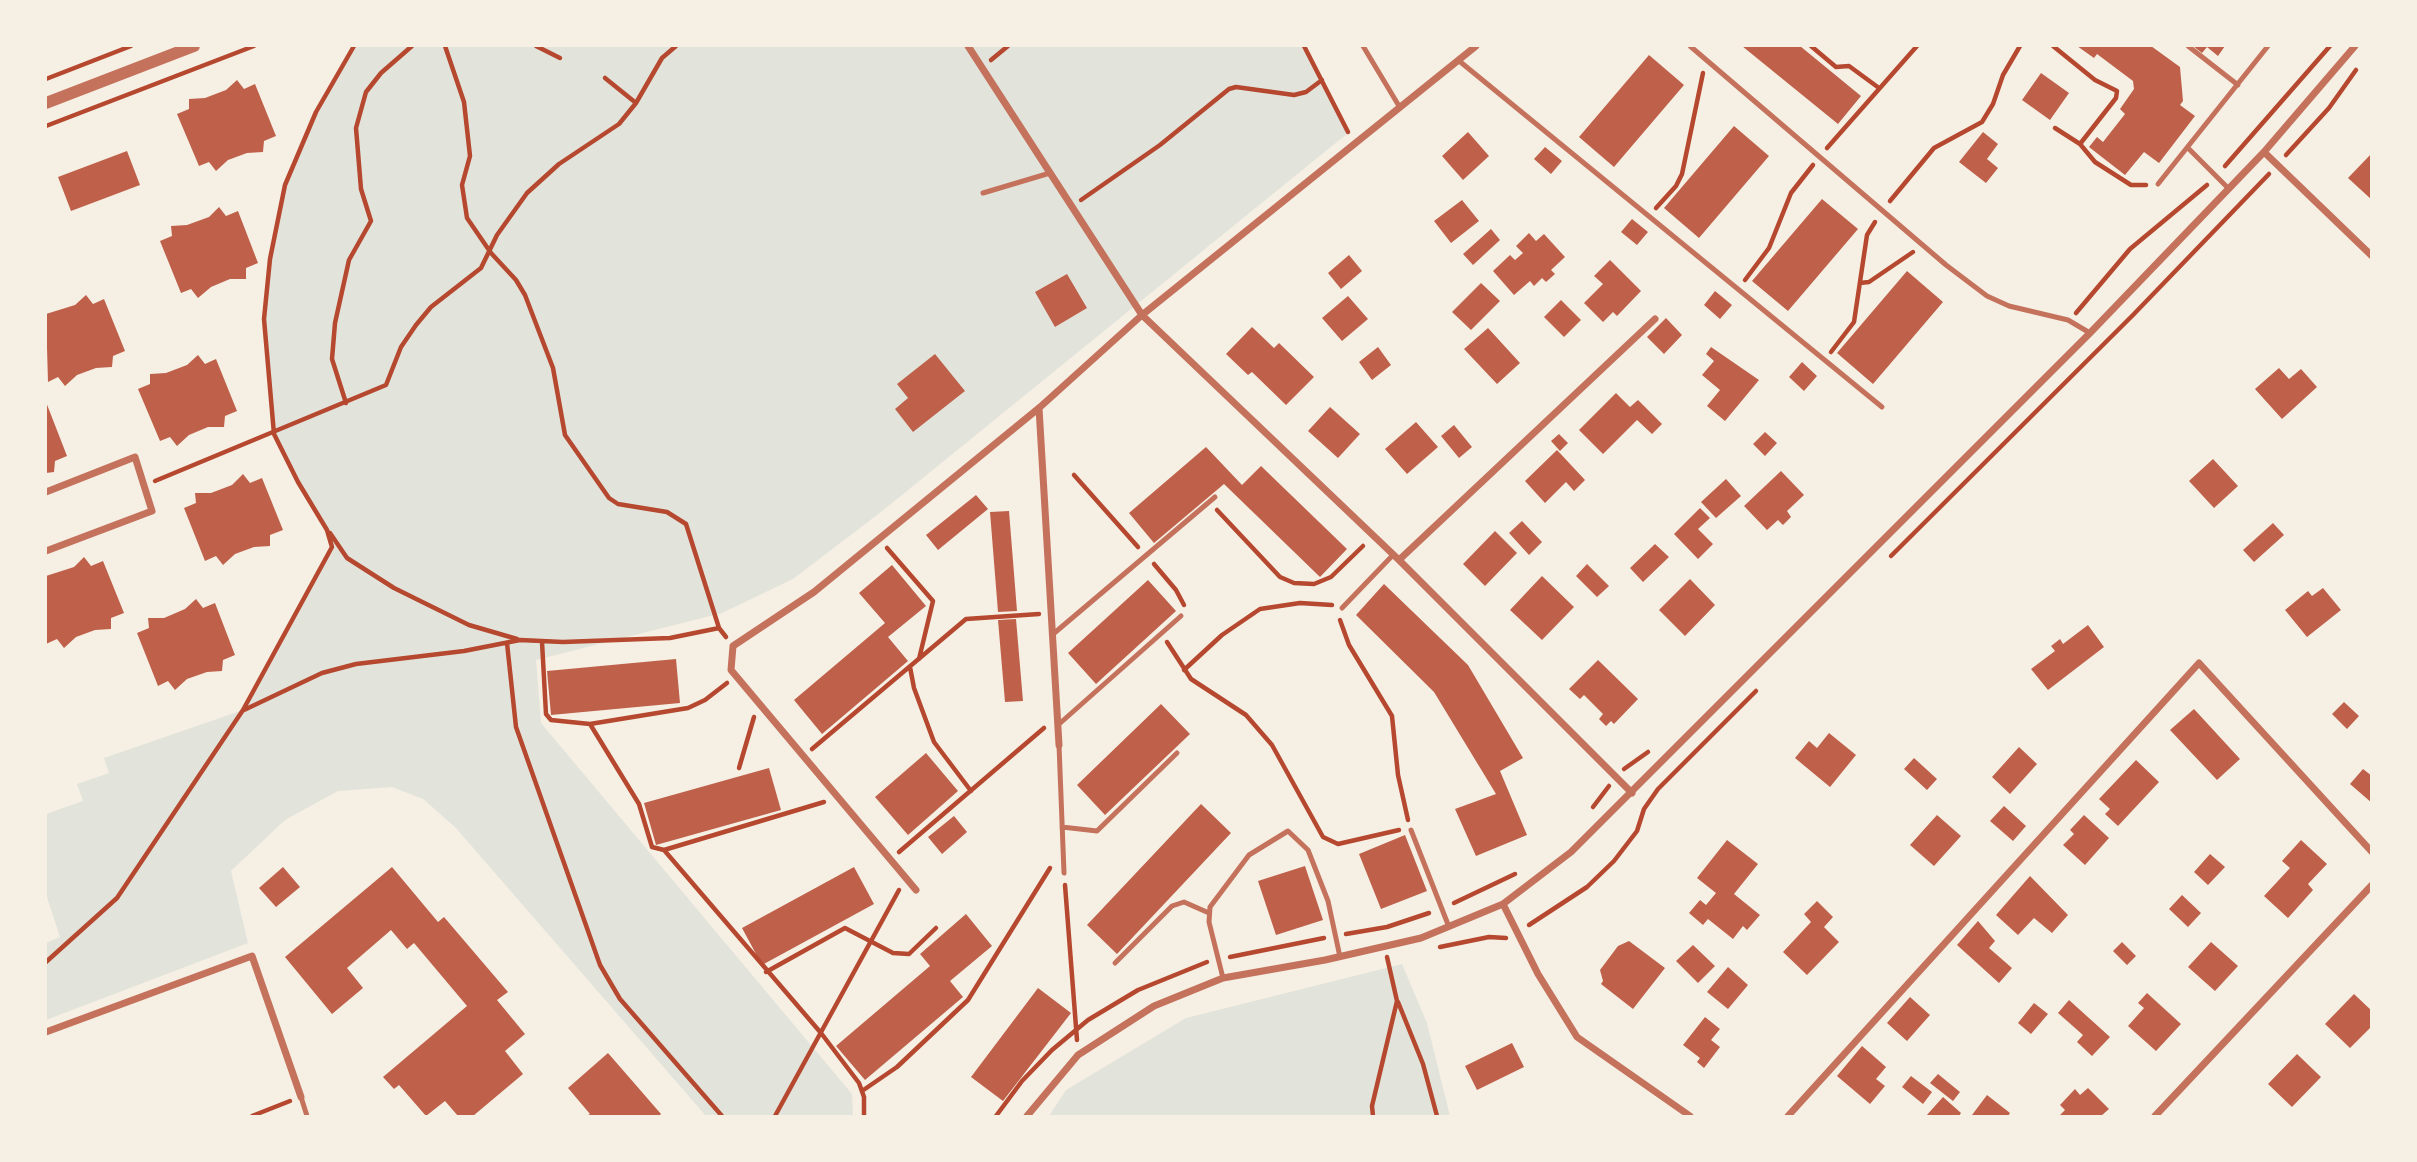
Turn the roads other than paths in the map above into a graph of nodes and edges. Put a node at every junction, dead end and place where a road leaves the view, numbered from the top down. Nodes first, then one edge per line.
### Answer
1 (194, 46) edge
2 (968, 46) edge
3 (1363, 46) edge
4 (1476, 46) edge
5 (1690, 46) edge
6 (2188, 46) edge
7 (2268, 46) edge
8 (2355, 46) edge
9 (1458, 60) junction
10 (2238, 85) junction
11 (46, 103) edge
12 (1399, 106) junction
13 (2189, 149) junction
14 (2264, 152) junction
15 (1050, 173) junction
16 (2158, 184) road end
17 (2228, 188) junction
18 (983, 193) dead end
19 (2371, 256) edge
20 (1142, 315) junction
21 (1655, 318) dead end
22 (2090, 333) junction
23 (1882, 407) dead end
24 (1039, 408) junction
25 (46, 492) edge
26 (1212, 500) road end
27 (46, 551) edge
28 (1396, 558) junction
29 (1342, 608) road end
30 (1181, 616) road end
31 (1052, 635) junction
32 (1058, 725) junction
33 (1059, 745) joint
34 (1177, 754) dead end
35 (1632, 793) junction
36 (1062, 827) junction
37 (1411, 830) road end
38 (2371, 852) edge
39 (1064, 873) road end
40 (2371, 885) edge
41 (916, 890) dead end
42 (1503, 904) junction
43 (1209, 913) junction
44 (1449, 927) junction
45 (1339, 957) junction
46 (1115, 963) dead end
47 (1223, 978) junction
48 (46, 1032) edge
49 (301, 1097) joint
50 (307, 1116) edge
51 (1027, 1116) edge
52 (1689, 1116) edge
53 (1788, 1116) edge
54 (2155, 1116) edge

1 - 11 street
2 - 15 street
3 - 12 lane
4 - 9 street
5 - 22 lane
6 - 10 lane
7 - 10 lane
8 - 14 street
9 - 12 street
9 - 23 lane
10 - 13 lane
12 - 20 street
13 - 16 lane
13 - 17 lane
14 - 17 street
14 - 19 street
15 - 18 lane
15 - 20 street
17 - 22 street
20 - 24 street
20 - 28 street
21 - 28 street
22 - 35 street
24 - 31 street
24 - 41 street
25 - 27 street
26 - 31 lane
28 - 29 lane
28 - 35 street
30 - 32 lane
31 - 32 street
32 - 33 street
33 - 36 lane
34 - 36 lane
35 - 42 street
36 - 39 lane
37 - 44 lane
38 - 53 street
40 - 54 street
42 - 44 street
42 - 52 street
43 - 45 lane
43 - 46 lane
43 - 47 lane
44 - 45 street
45 - 47 street
47 - 51 street
48 - 49 street
49 - 50 lane

